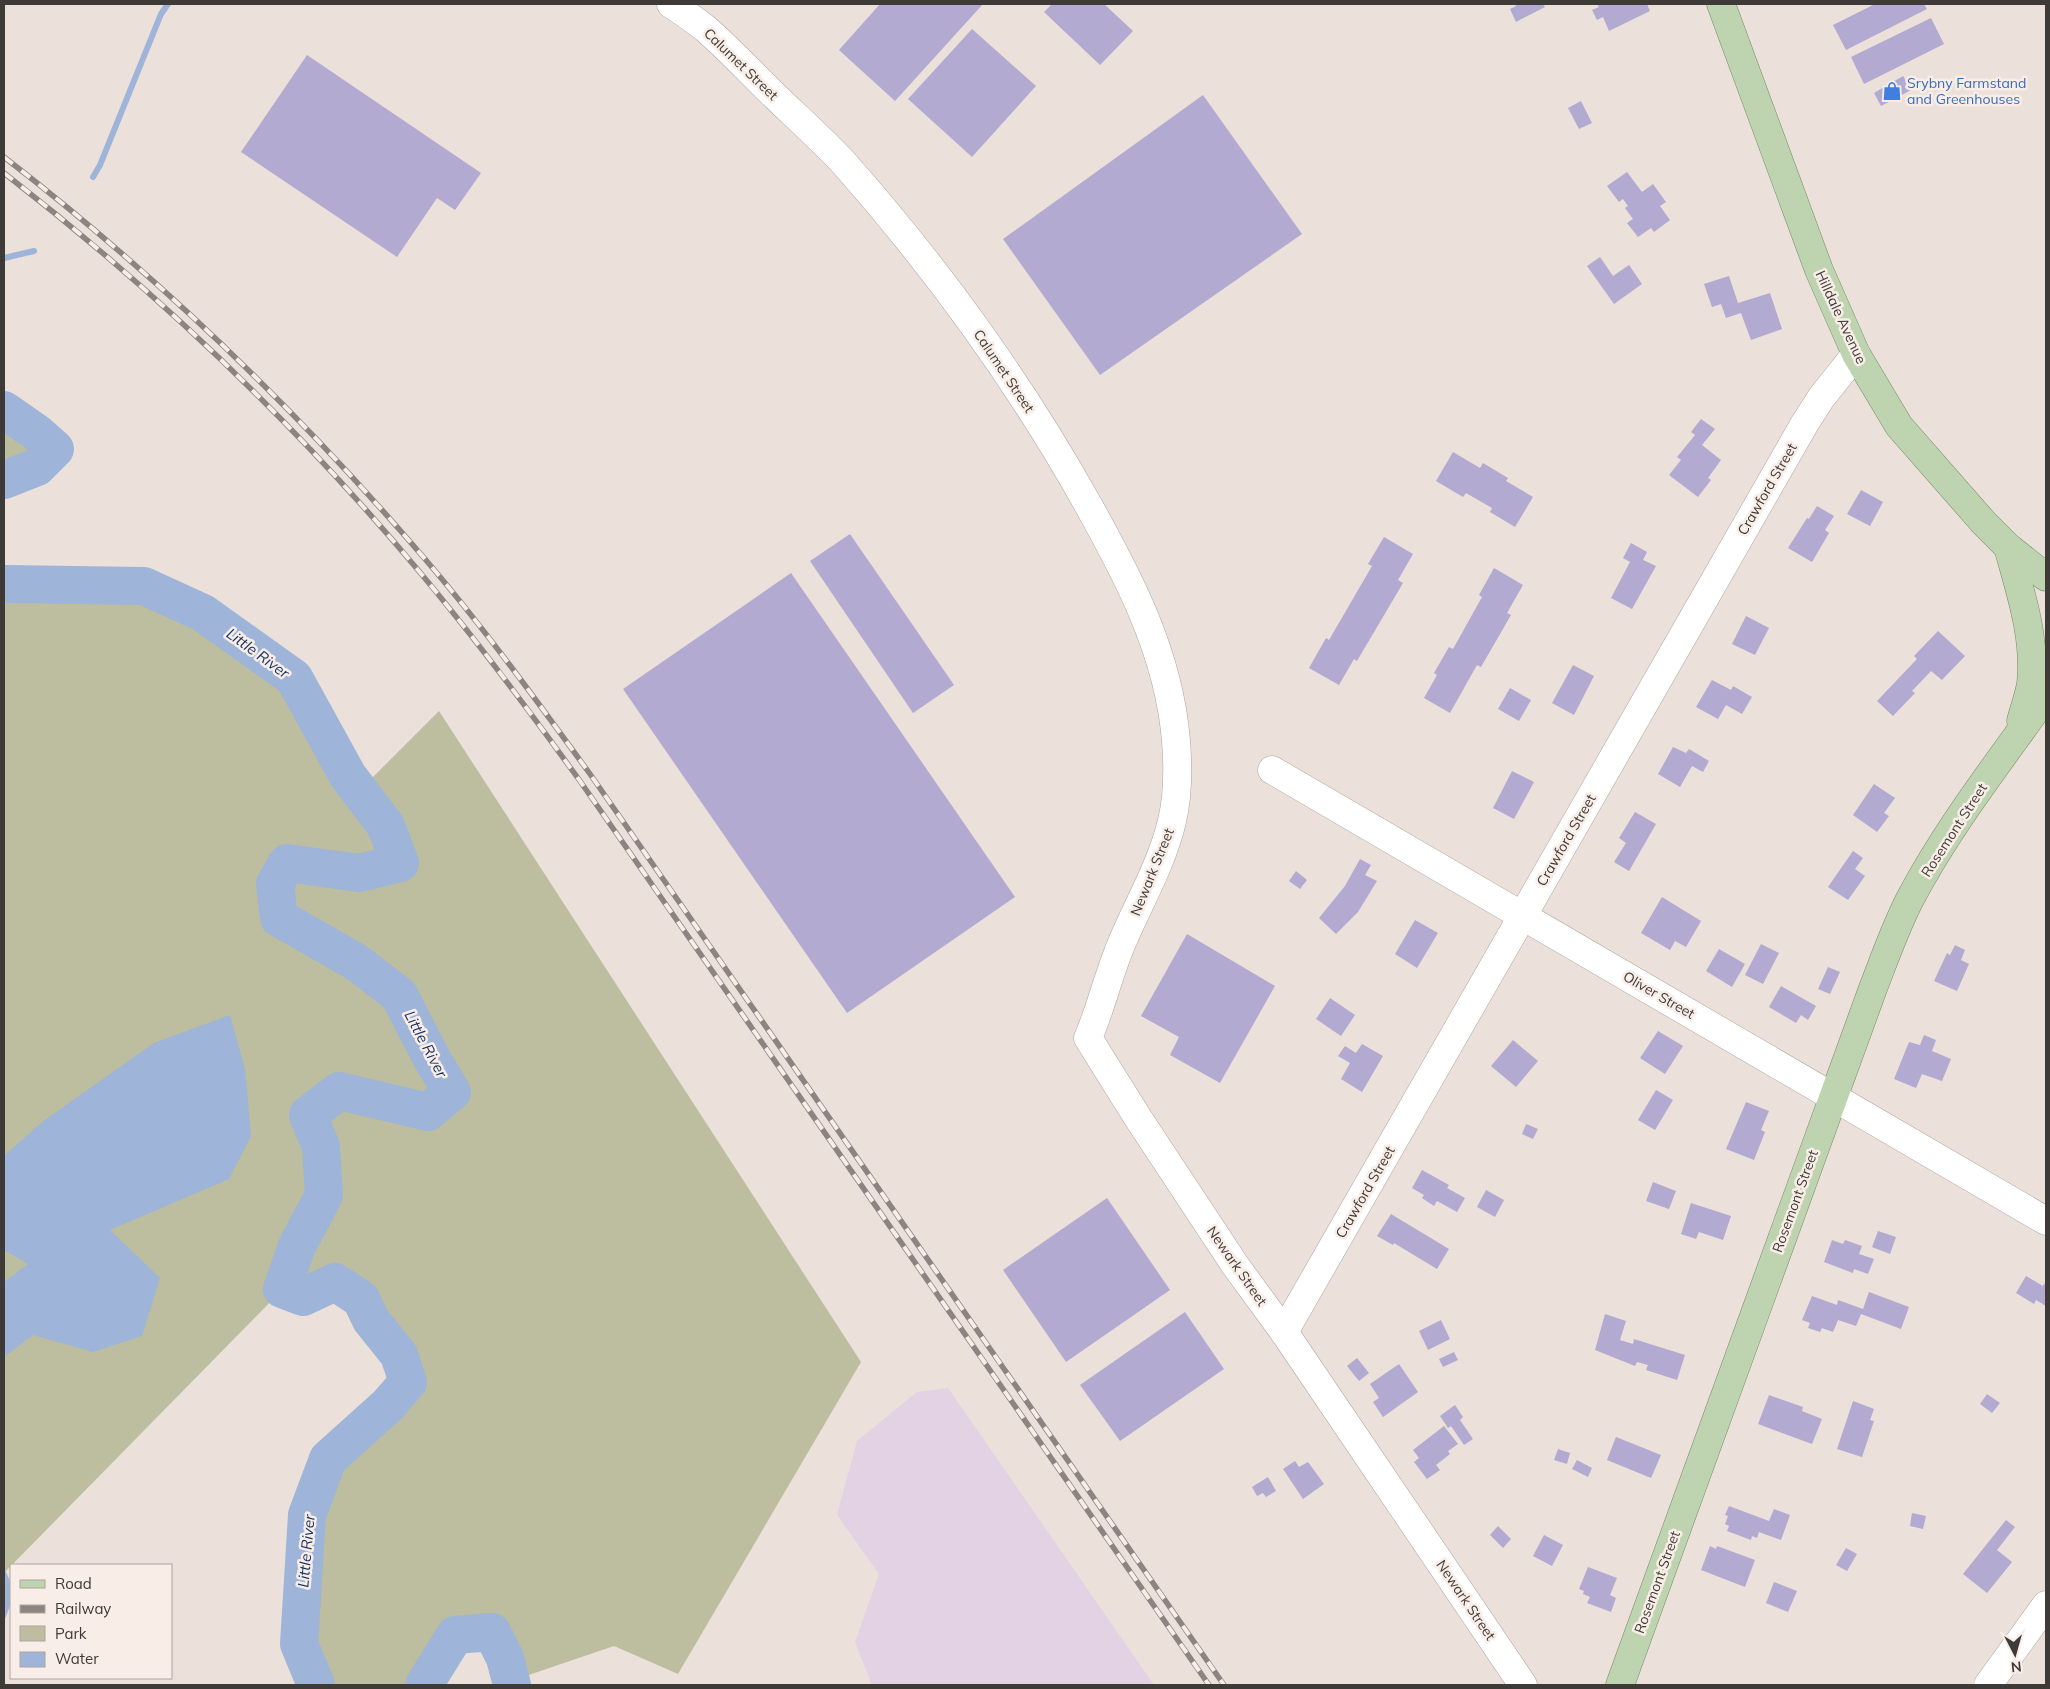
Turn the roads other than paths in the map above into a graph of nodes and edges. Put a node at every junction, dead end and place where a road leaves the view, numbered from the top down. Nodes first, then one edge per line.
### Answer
1 (1721, 4) edge
2 (674, 6) edge
3 (1856, 354) junction
4 (2008, 547) junction
5 (2046, 577) edge
6 (2046, 696) edge
7 (2015, 739) junction
8 (1272, 770) dead end
9 (1173, 818) joint
10 (1523, 916) junction
11 (1833, 1097) junction
12 (2046, 1221) edge
13 (1284, 1332) junction
14 (2046, 1605) edge
15 (1523, 1685) edge
16 (1620, 1685) edge
17 (1988, 1685) edge

1 - 3 main road, Hilldale Avenue
2 - 9 street, Calumet Street
3 - 4 main road, Hilldale Avenue
3 - 10 street, Crawford Street
4 - 5 main road, Hilldale Avenue
4 - 7 main road, Rosemont Street
6 - 7 main road, Rosemont Street
7 - 11 main road, Rosemont Street
8 - 10 street, Oliver Street
9 - 13 street, Newark Street
10 - 11 street, Oliver Street
10 - 13 street, Crawford Street
11 - 12 street, Oliver Street
11 - 16 main road, Rosemont Street
13 - 15 street, Newark Street
14 - 17 street

